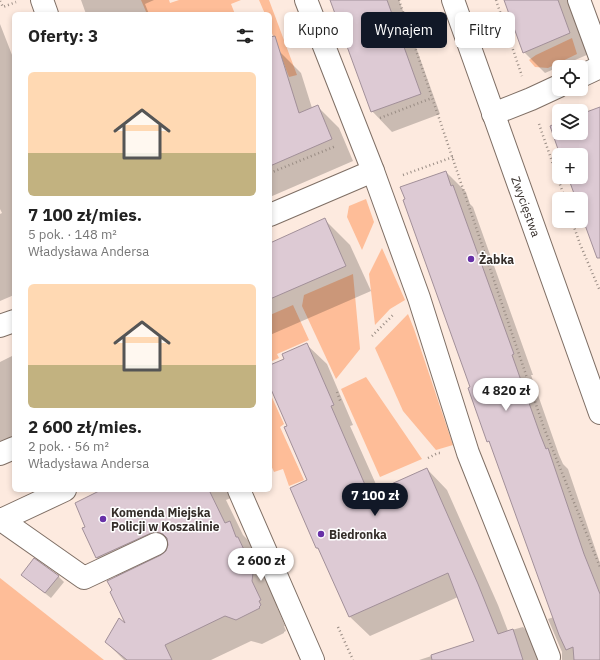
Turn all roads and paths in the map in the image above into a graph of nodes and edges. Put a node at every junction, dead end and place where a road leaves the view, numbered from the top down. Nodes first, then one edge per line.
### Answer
1 (21, 0) edge
2 (42, 0) edge
3 (306, 0) edge
4 (399, 0) edge
5 (453, 0) edge
6 (579, 0) edge
7 (0, 1) edge
8 (46, 12) edge
9 (600, 57) edge
10 (600, 67) edge
11 (588, 73) edge
12 (552, 89) edge
13 (493, 114) junction
14 (453, 157) junction
15 (376, 178) junction
16 (272, 214) edge
17 (574, 228) edge
18 (600, 291) edge
19 (394, 314) dead end
20 (12, 322) edge
21 (0, 326) edge
22 (372, 336) dead end
23 (337, 392) dead end
24 (341, 403) dead end
25 (600, 413) edge
26 (12, 449) edge
27 (0, 454) edge
28 (61, 492) edge
29 (240, 492) edge
30 (1, 519) edge
31 (156, 544) dead end
32 (600, 567) edge
33 (338, 627) dead end
34 (549, 657) dead end
35 (313, 660) edge
36 (353, 660) edge

1 - 7 path
2 - 8 street
3 - 15 street
4 - 14 path
5 - 13 street, Zwycięstwa
6 - 9 street
10 - 11 street
12 - 13 street
13 - 25 street, Zwycięstwa
14 - 15 path
14 - 32 path
15 - 16 street
15 - 34 street
17 - 18 path
19 - 22 path
20 - 21 street
23 - 24 path
26 - 27 street
28 - 30 street
29 - 35 street
30 - 31 street
33 - 36 path

